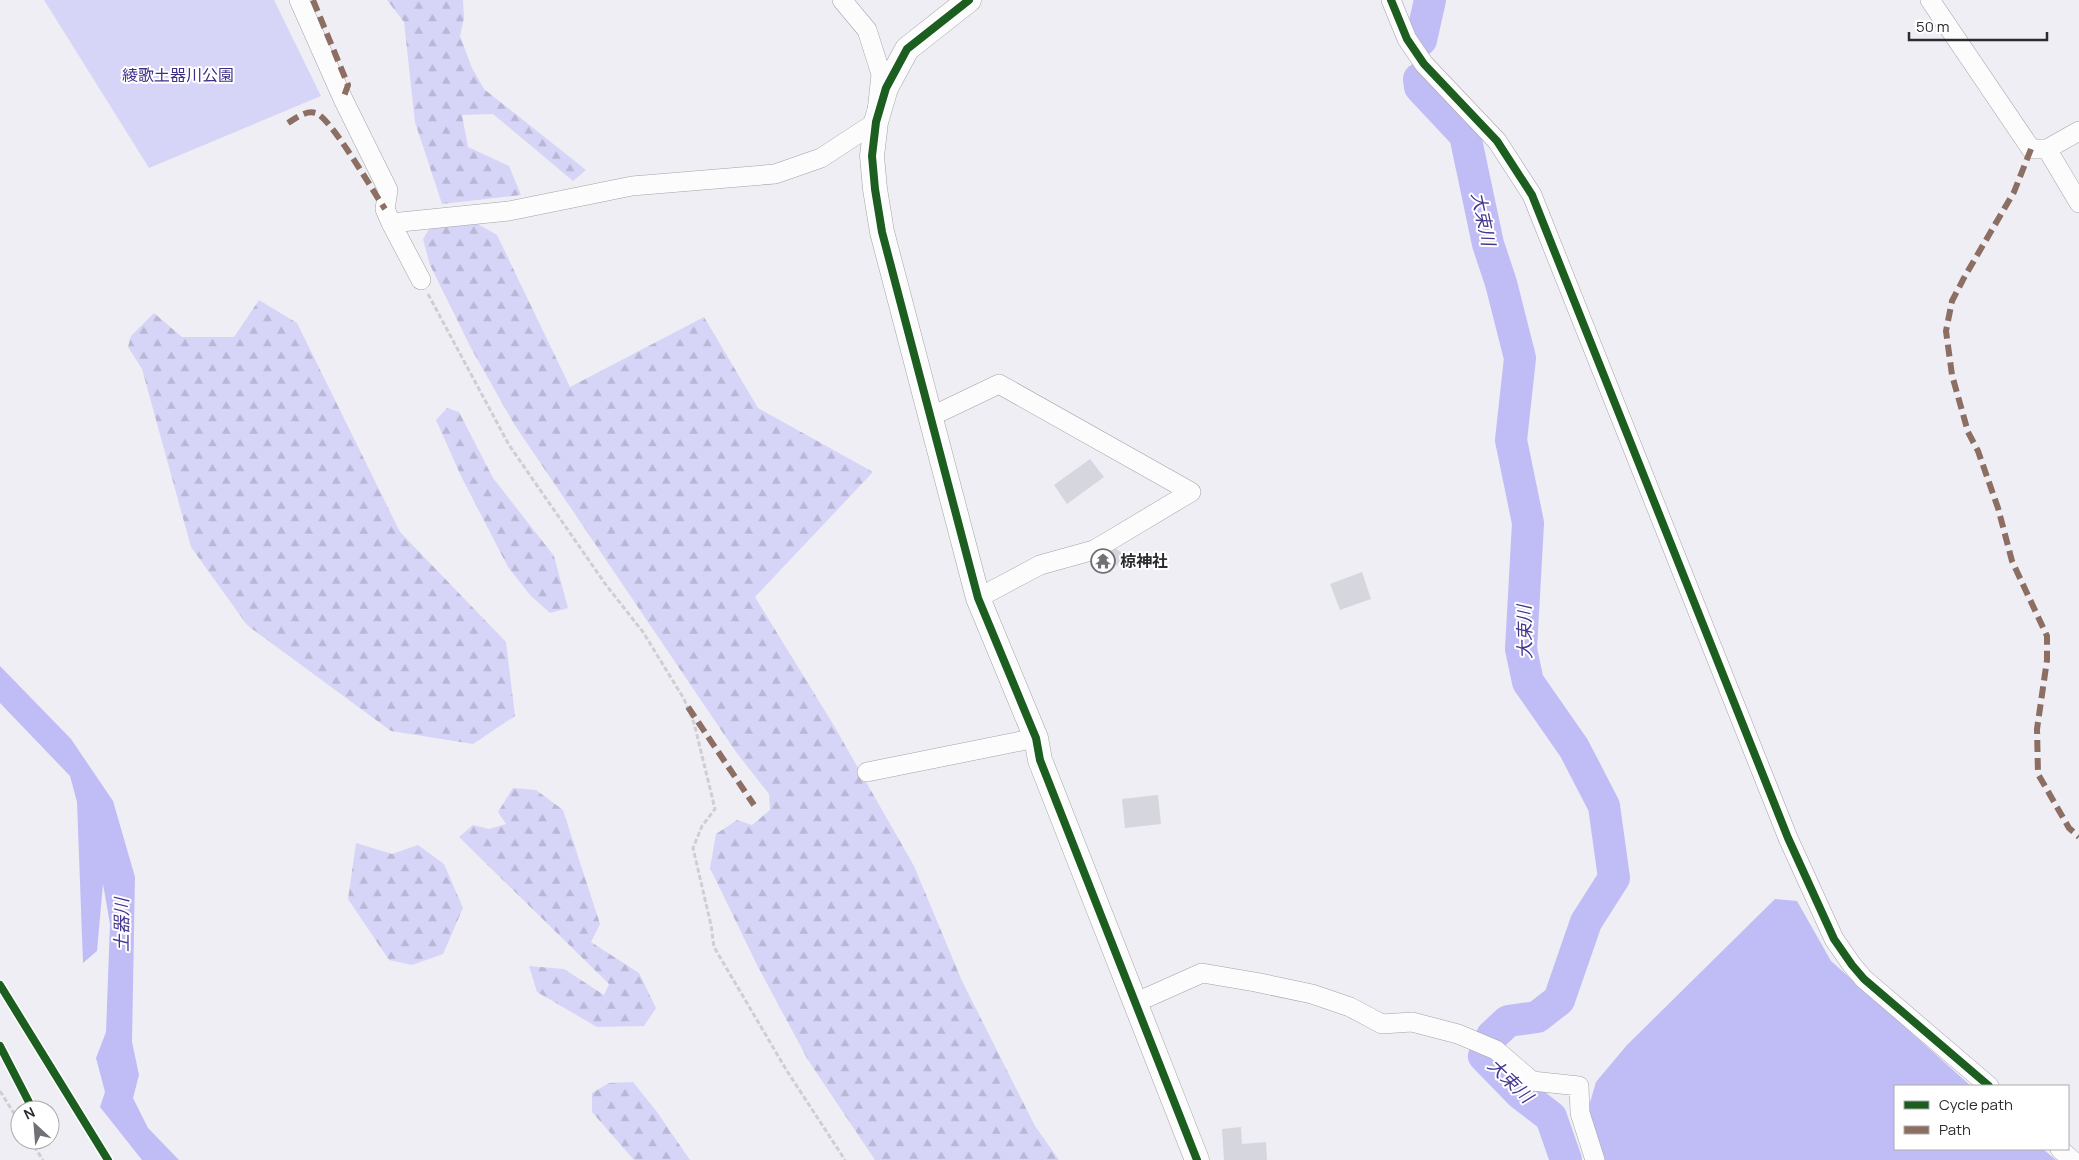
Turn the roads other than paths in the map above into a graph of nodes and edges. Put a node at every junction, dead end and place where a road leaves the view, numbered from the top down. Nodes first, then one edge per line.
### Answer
1 (299, 0) edge
2 (842, 0) edge
3 (969, 0) edge
4 (1391, 0) edge
5 (1930, 0) edge
6 (876, 122) junction
7 (2079, 132) edge
8 (2047, 149) junction
9 (2079, 204) edge
10 (390, 223) junction
11 (421, 280) road end
12 (930, 416) junction
13 (978, 598) junction
14 (1036, 738) junction
15 (867, 772) dead end
16 (1136, 1002) junction
17 (1988, 1085) edge
18 (2061, 1150) edge
19 (1198, 1160) edge
20 (1595, 1160) edge
21 (2072, 1160) edge

1 - 10 street
2 - 6 street
3 - 6 street
4 - 17 street
5 - 8 street
6 - 10 street
6 - 12 street
7 - 8 street
8 - 9 street
10 - 11 street
12 - 13 street
12 - 13 street
13 - 14 street
14 - 15 street
14 - 16 street
16 - 19 street
16 - 20 street
18 - 21 street

